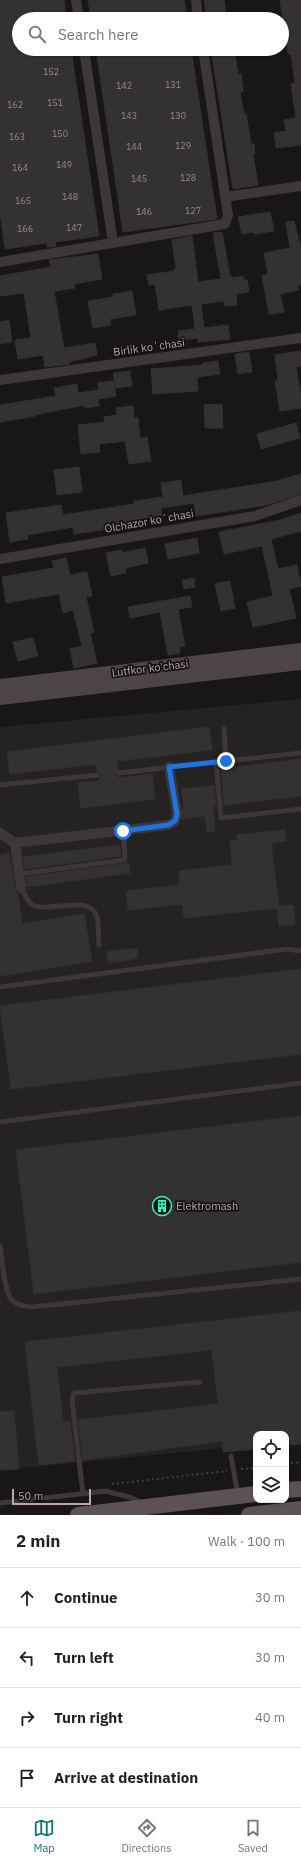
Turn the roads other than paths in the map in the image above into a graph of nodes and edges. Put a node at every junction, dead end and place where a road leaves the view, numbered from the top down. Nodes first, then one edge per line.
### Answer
1 (76, 0) edge
2 (196, 0) edge
3 (78, 12) edge
4 (197, 12) edge
5 (85, 56) edge
6 (204, 56) edge
7 (301, 186) edge
8 (225, 197) junction
9 (113, 243) junction
10 (0, 259) edge
11 (301, 338) edge
12 (0, 380) edge
13 (301, 500) edge
14 (0, 559) edge
15 (301, 650) edge
16 (301, 663) edge
17 (0, 686) edge
18 (0, 698) edge
19 (224, 729) dead end
20 (301, 753) edge
21 (226, 761) junction
22 (216, 762) junction
23 (169, 767) junction
24 (119, 773) dead end
25 (97, 775) dead end
26 (0, 785) edge
27 (301, 809) edge
28 (123, 831) junction
29 (0, 833) edge
30 (15, 843) junction
31 (19, 874) junction
32 (21, 888) joint
33 (99, 945) dead end
34 (301, 951) edge
35 (0, 987) edge
36 (301, 1083) edge
37 (0, 1122) edge
38 (0, 1246) edge
39 (301, 1279) edge
40 (200, 1382) dead end
41 (231, 1456) dead end
42 (301, 1488) edge
43 (289, 1490) edge
44 (83, 1494) junction
45 (253, 1494) edge
46 (238, 1496) junction
47 (0, 1503) edge
48 (147, 1507) junction
49 (301, 1509) edge
50 (78, 1515) edge
51 (248, 1515) edge

1 - 3 street
2 - 4 street
5 - 9 street
6 - 8 street
7 - 8 street
8 - 9 street
9 - 10 street
11 - 12 street, Birlik koʻchasi
13 - 14 street, Olchazor koʻchasi
15 - 17 main road, Lutfkor ko'chasi
16 - 18 main road, Lutfkor ko'chasi
19 - 21 lane
20 - 21 lane
21 - 22 lane
22 - 23 lane
22 - 27 lane
23 - 24 lane
23 - 28 street
25 - 26 lane
28 - 30 street
28 - 31 lane
29 - 30 street
30 - 31 street
31 - 32 street
32 - 33 lane
34 - 35 lane
36 - 37 lane
38 - 39 lane
40 - 44 lane
41 - 46 lane
42 - 43 main road
44 - 47 lane
44 - 48 lane
45 - 46 main road
46 - 48 main road
48 - 50 main road
49 - 51 main road

